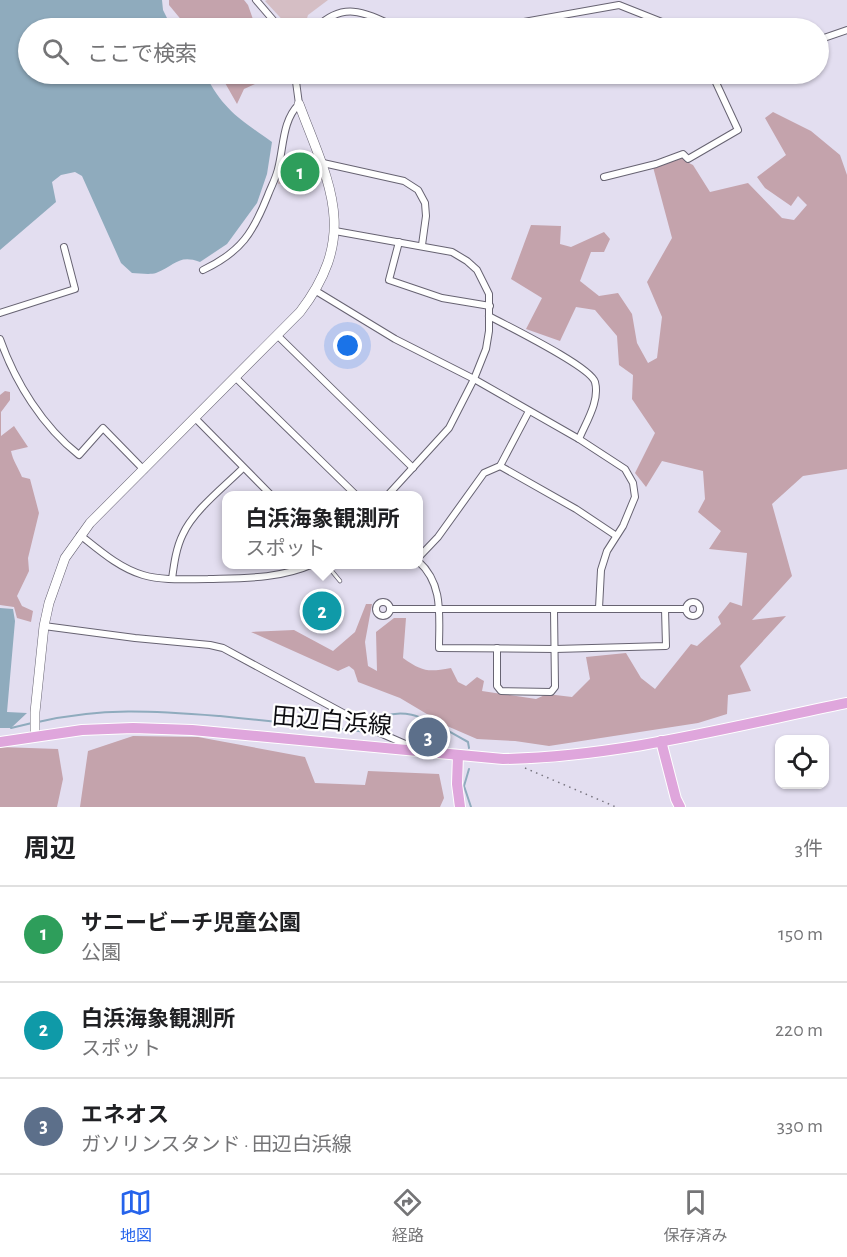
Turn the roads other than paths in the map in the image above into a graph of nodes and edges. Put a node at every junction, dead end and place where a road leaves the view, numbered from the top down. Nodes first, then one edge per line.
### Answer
1 (256, 0) edge
2 (271, 18) edge
3 (324, 18) edge
4 (377, 18) edge
5 (546, 18) edge
6 (651, 18) edge
7 (847, 30) edge
8 (829, 36) edge
9 (296, 84) edge
10 (717, 84) edge
11 (299, 104) junction
12 (323, 163) junction
13 (604, 177) dead end
14 (334, 231) junction
15 (399, 243) junction
16 (422, 245) junction
17 (64, 247) dead end
18 (203, 270) dead end
19 (316, 291) junction
20 (490, 306) junction
21 (0, 313) edge
22 (489, 316) junction
23 (278, 336) junction
24 (0, 339) edge
25 (236, 378) junction
26 (474, 379) junction
27 (529, 411) junction
28 (195, 418) junction
29 (579, 439) junction
30 (500, 466) junction
31 (243, 468) junction
32 (413, 468) junction
33 (144, 470) junction
34 (268, 491) edge
35 (353, 491) edge
36 (391, 491) edge
37 (80, 535) junction
38 (615, 536) junction
39 (423, 554) edge
40 (423, 565) edge
41 (302, 569) edge
42 (330, 569) edge
43 (172, 579) junction
44 (340, 581) dead end
45 (439, 608) junction
46 (599, 608) junction
47 (390, 609) dead end
48 (554, 609) junction
49 (665, 609) junction
50 (686, 609) dead end
51 (44, 626) junction
52 (497, 648) junction
53 (555, 649) junction
54 (847, 703) edge
55 (34, 732) junction
56 (661, 741) junction
57 (0, 742) edge
58 (421, 751) junction
59 (458, 754) junction
60 (460, 807) edge
61 (680, 807) edge

1 - 2 street
3 - 4 street
5 - 6 street
7 - 8 street
9 - 11 street
10 - 13 street
11 - 12 street
11 - 18 street
12 - 14 street
12 - 16 street
14 - 15 street
14 - 19 street
15 - 16 street
15 - 20 street
16 - 20 street
17 - 21 street
19 - 23 street
19 - 26 street
20 - 22 street
22 - 26 street
22 - 29 street
23 - 25 street
23 - 32 street
24 - 33 street
25 - 28 street
25 - 35 street
26 - 27 street
26 - 32 street
27 - 29 street
27 - 30 street
28 - 31 street
28 - 33 street
29 - 38 street
30 - 38 street
30 - 39 street
31 - 34 street
31 - 43 street
32 - 36 street
33 - 37 street
37 - 43 street
37 - 51 street
38 - 46 street
40 - 45 street
41 - 43 street
42 - 44 lane
45 - 47 street
45 - 48 street
45 - 52 street
46 - 48 street
46 - 49 street
48 - 53 street
49 - 50 street
49 - 53 street
51 - 55 street
51 - 58 street
52 - 53 street
52 - 53 street
54 - 56 main road, 田辺白浜線
55 - 57 main road, 田辺白浜線
55 - 58 main road, 田辺白浜線
56 - 59 main road, 田辺白浜線
56 - 61 main road
58 - 59 main road, 田辺白浜線
59 - 60 main road

